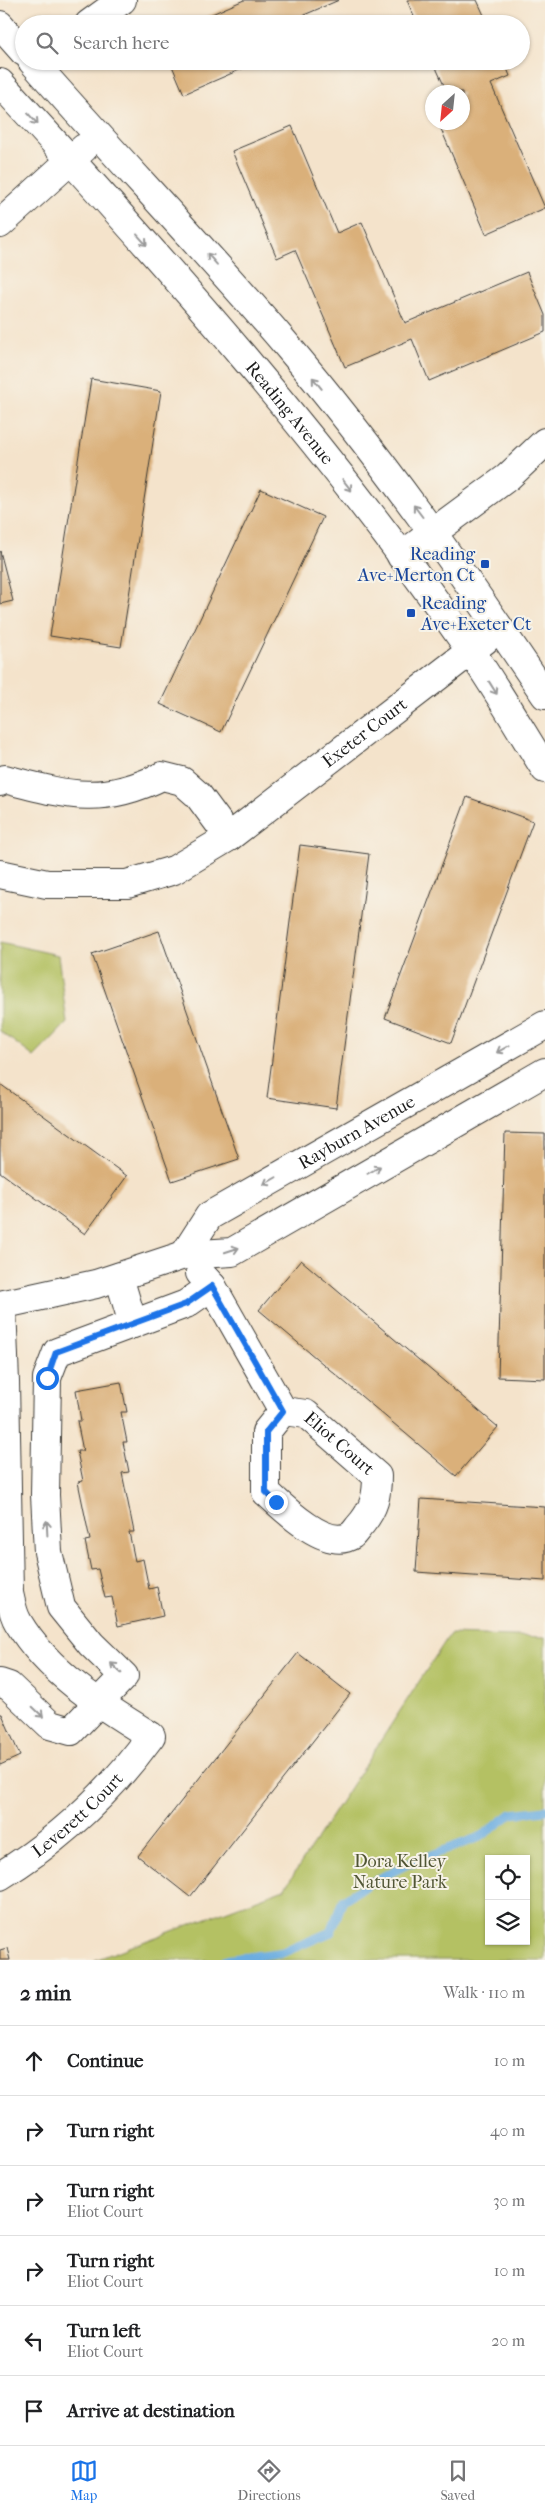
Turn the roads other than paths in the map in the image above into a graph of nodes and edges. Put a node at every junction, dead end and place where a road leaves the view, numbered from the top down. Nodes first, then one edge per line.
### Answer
1 (122, 0) edge
2 (101, 15) edge
3 (0, 25) edge
4 (15, 41) edge
5 (23, 70) edge
6 (42, 70) edge
7 (4, 88) edge
8 (99, 134) junction
9 (70, 160) junction
10 (0, 224) edge
11 (545, 442) edge
12 (434, 532) junction
13 (401, 556) junction
14 (501, 628) junction
15 (470, 651) junction
16 (545, 695) edge
17 (545, 769) edge
18 (0, 782) edge
19 (229, 838) junction
20 (0, 874) edge
21 (545, 1025) edge
22 (545, 1072) edge
23 (184, 1255) junction
24 (118, 1277) junction
25 (212, 1286) junction
26 (1, 1305) edge
27 (132, 1324) junction
28 (283, 1411) junction
29 (46, 1441) junction
30 (3, 1442) edge
31 (9, 1624) edge
32 (0, 1683) edge
33 (99, 1704) junction
34 (0, 1876) edge

1 - 2 street
3 - 4 street
5 - 7 street
6 - 8 street
7 -> 9 street, Reading Avenue
8 - 9 street
12 -> 8 street
9 - 10 street
9 -> 13 street, Reading Avenue
11 - 12 street
12 - 13 street
12 - 14 street
13 - 15 street, Reading Avenue
14 - 15 street, Exeter Court
14 - 16 street
15 -> 17 street, Reading Avenue
15 - 19 street, Exeter Court
18 - 19 street
19 - 20 street, Exeter Court
21 -> 23 street, Rayburn Avenue
23 -> 22 street
23 - 24 street
23 - 25 street, Eliot Court
24 - 26 street
24 - 27 street
25 - 27 street
25 - 28 street, Eliot Court
26 - 30 street
27 - 29 street
28 - 28 street, Eliot Court
29 - 30 street
33 -> 29 street
30 - 31 street
31 - 33 street
32 -> 33 street
33 - 34 street, Leverett Court

